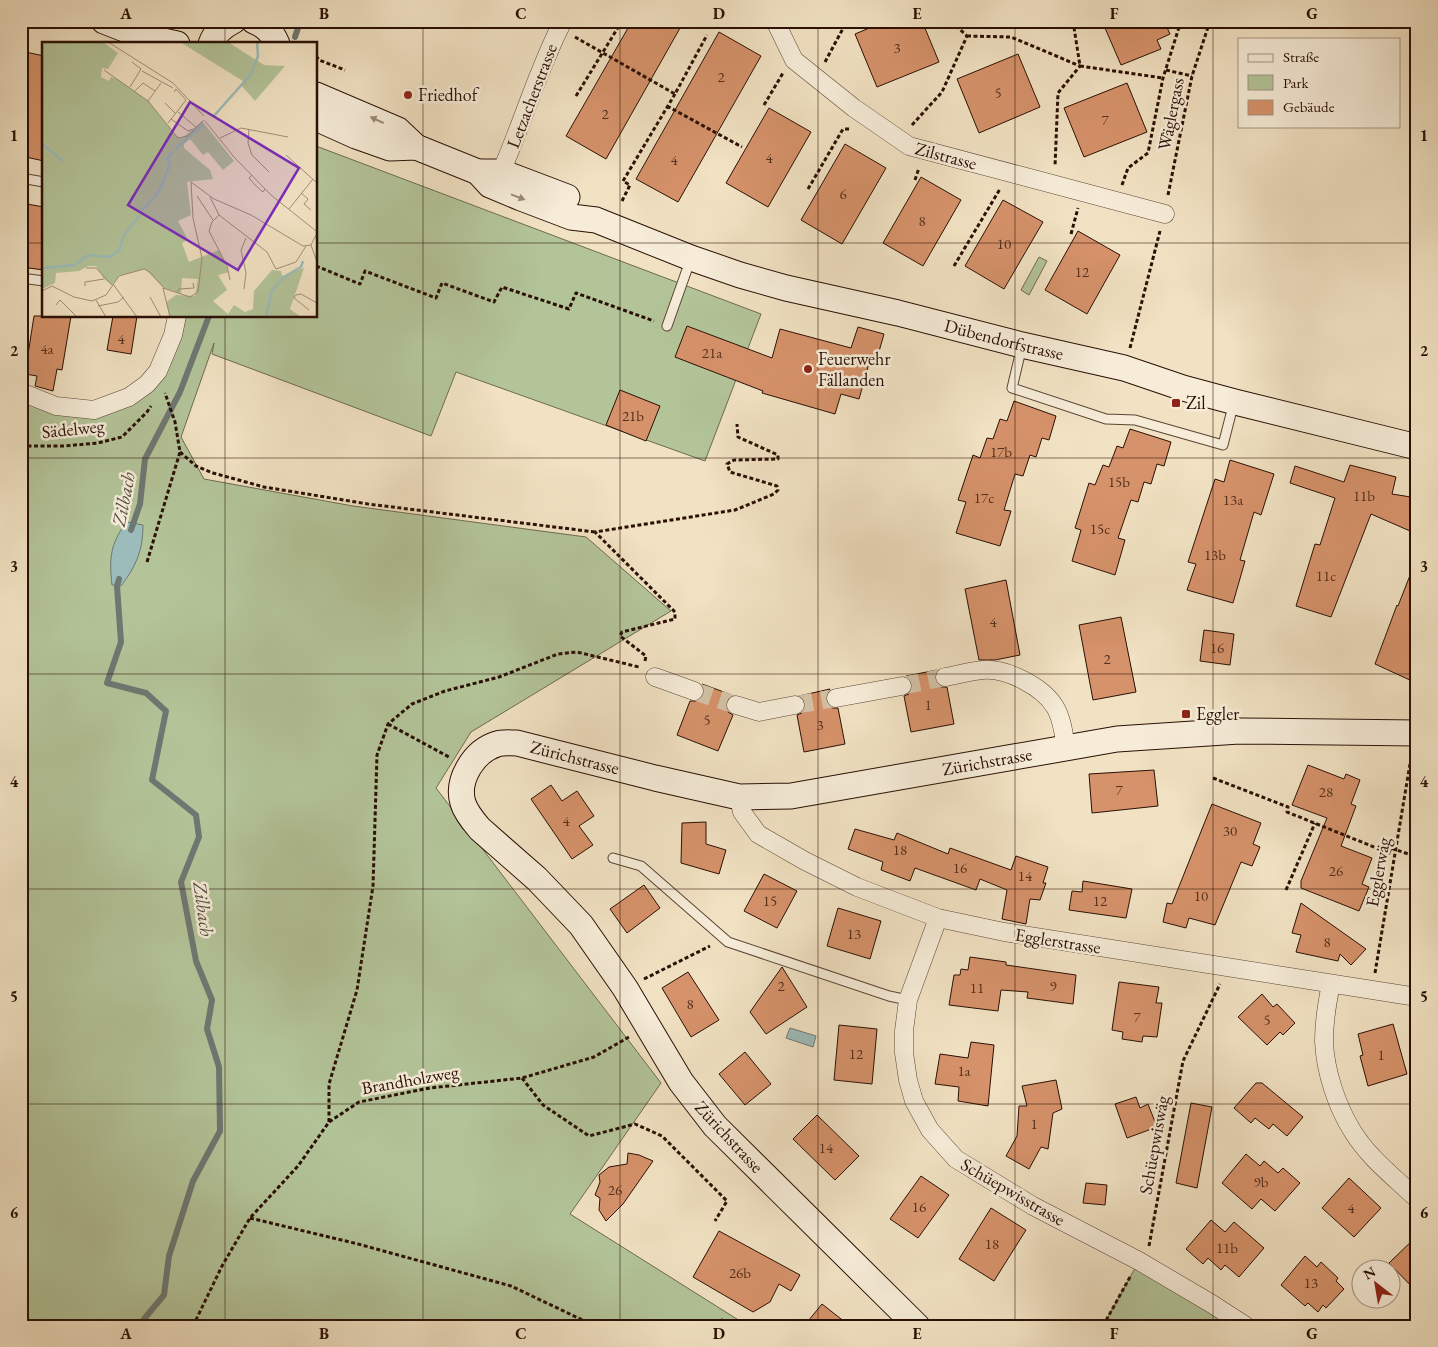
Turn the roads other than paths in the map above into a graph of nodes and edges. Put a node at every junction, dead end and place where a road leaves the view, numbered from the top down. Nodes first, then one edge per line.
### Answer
1 (104, 21) edge
2 (233, 21) edge
3 (254, 21) edge
4 (563, 21) edge
5 (775, 21) edge
6 (167, 42) edge
7 (212, 42) edge
8 (276, 42) edge
9 (318, 96) edge
10 (318, 119) edge
11 (416, 148) junction
12 (490, 172) junction
13 (21, 178) edge
14 (40, 181) edge
15 (1165, 214) road end
16 (691, 258) junction
17 (21, 278) edge
18 (42, 281) edge
19 (177, 318) edge
20 (667, 326) road end
21 (1022, 345) junction
22 (21, 392) edge
23 (1234, 402) junction
24 (1417, 447) edge
25 (655, 677) dead end
26 (945, 677) tunnel mouth
27 (902, 686) tunnel mouth
28 (694, 691) tunnel mouth
29 (836, 698) tunnel mouth
30 (736, 705) tunnel mouth
31 (795, 705) tunnel mouth
32 (1417, 733) edge
33 (1066, 748) junction
34 (739, 797) junction
35 (613, 858) dead end
36 (938, 918) junction
37 (1331, 984) junction
38 (1417, 996) edge
39 (908, 1000) junction
40 (1417, 1199) edge
41 (917, 1326) edge
42 (1246, 1326) edge

1 - 6 main road
2 - 7 main road
3 - 8 main road
4 - 12 street, Letzacherstrasse
5 - 15 street, Zilstrasse
11 -> 9 main road, Dübendorfstrasse
10 - 11 main road, Dübendorfstrasse
11 - 12 main road, Dübendorfstrasse
12 - 16 main road, Dübendorfstrasse
13 - 14 lane
16 - 20 lane
16 - 21 main road, Dübendorfstrasse
17 - 18 lane
19 - 22 street
21 - 23 main road, Dübendorfstrasse
21 - 23 lane
23 - 24 main road, Dübendorfstrasse
25 - 28 street
26 - 33 street
27 - 29 street
30 - 31 street
32 - 33 main road, Zürichstrasse
33 - 34 main road, Zürichstrasse
34 - 36 street, Egglerstrasse
34 - 41 main road, Zürichstrasse
35 - 39 lane
36 - 37 street, Egglerstrasse
36 - 39 street, Schüepwisstrasse
37 - 38 street, Egglerstrasse
37 - 40 street
39 - 42 street, Schüepwisstrasse

